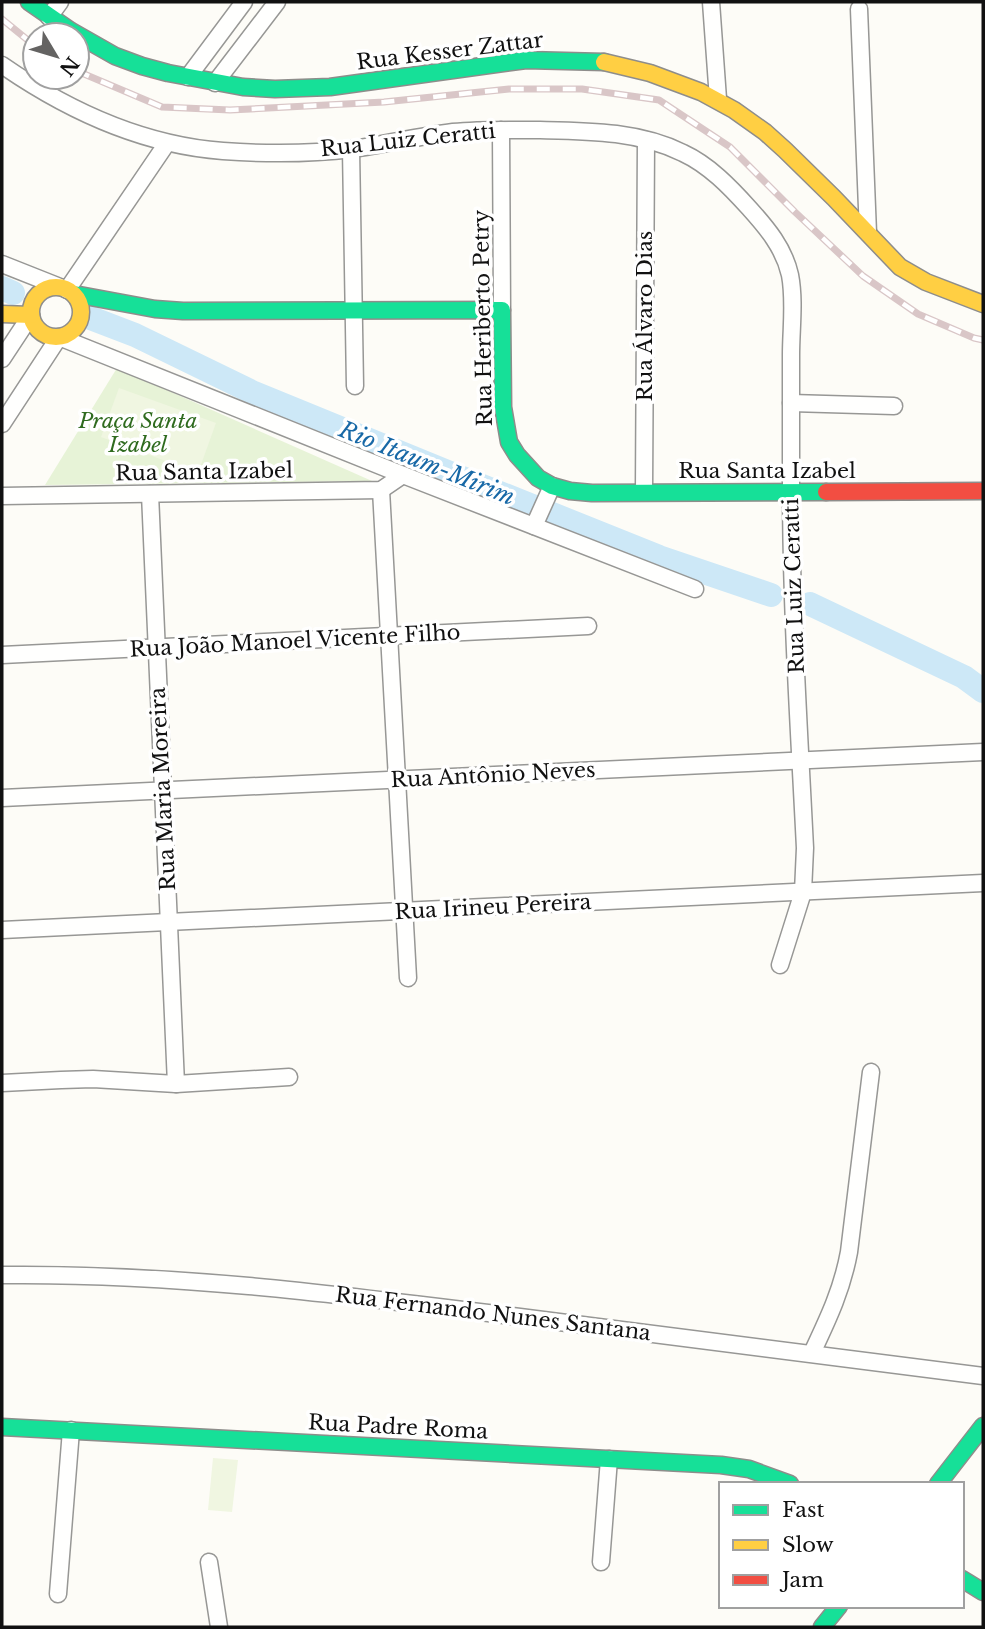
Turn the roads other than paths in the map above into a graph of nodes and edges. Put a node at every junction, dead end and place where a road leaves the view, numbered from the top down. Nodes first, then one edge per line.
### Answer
1 (29, 2) edge
2 (60, 2) edge
3 (244, 2) edge
4 (277, 2) edge
5 (711, 2) edge
6 (859, 9) dead end
7 (49, 17) junction
8 (213, 41) junction
9 (234, 58) junction
10 (2, 66) edge
11 (188, 77) junction
12 (215, 83) junction
13 (718, 99) junction
14 (501, 130) junction
15 (646, 140) junction
16 (167, 143) junction
17 (351, 149) junction
18 (868, 233) junction
19 (2, 264) edge
20 (67, 290) junction
21 (983, 304) edge
22 (354, 310) junction
23 (502, 310) junction
24 (2, 314) edge
25 (31, 314) junction
26 (59, 337) junction
27 (2, 359) edge
28 (355, 386) dead end
29 (791, 403) junction
30 (894, 405) dead end
31 (2, 424) edge
32 (403, 475) junction
33 (552, 486) junction
34 (381, 490) junction
35 (983, 491) edge
36 (644, 492) junction
37 (791, 492) junction
38 (150, 494) junction
39 (2, 496) edge
40 (534, 526) junction
41 (695, 589) dead end
42 (588, 626) dead end
43 (389, 636) junction
44 (156, 647) junction
45 (2, 655) edge
46 (983, 752) edge
47 (800, 761) junction
48 (397, 779) junction
49 (163, 790) junction
50 (2, 798) edge
51 (983, 883) edge
52 (803, 892) junction
53 (404, 911) junction
54 (169, 922) junction
55 (2, 930) edge
56 (780, 965) dead end
57 (408, 978) dead end
58 (871, 1072) dead end
59 (289, 1077) dead end
60 (2, 1083) edge
61 (176, 1084) junction
62 (2, 1275) edge
63 (812, 1353) junction
64 (983, 1376) edge
65 (983, 1426) edge
66 (2, 1427) edge
67 (71, 1430) junction
68 (609, 1459) junction
69 (785, 1482) edge
70 (940, 1482) edge
71 (209, 1562) dead end
72 (601, 1562) dead end
73 (964, 1580) edge
74 (983, 1592) edge
75 (58, 1594) dead end
76 (837, 1608) edge
77 (219, 1627) edge
78 (822, 1627) edge

1 - 7 street, Rua Kesser Zattar
2 - 7 street
3 - 8 street
4 - 9 street
5 - 13 street
6 - 18 street
7 - 11 street, Rua Kesser Zattar
8 - 9 street
8 - 11 street
9 - 12 street
10 - 16 street, Rua Luiz Ceratti
11 - 12 street, Rua Kesser Zattar
12 - 13 street, Rua Kesser Zattar
13 - 18 street, Rua Kesser Zattar
14 - 15 street, Rua Luiz Ceratti
14 - 17 street, Rua Luiz Ceratti
14 - 23 street, Rua Heriberto Petry
15 - 29 street, Rua Luiz Ceratti
15 - 36 street, Rua Álvaro Dias
16 - 17 street, Rua Luiz Ceratti
16 - 20 street
17 - 22 street
18 - 21 street, Rua Kesser Zattar
19 - 20 street
20 - 22 street
20 - 25 street
20 - 26 street
22 - 23 street
22 - 28 street
23 - 33 street, Rua Heriberto Petry
24 - 25 street
25 - 26 street
25 - 27 street
26 - 31 street
26 - 32 street
29 - 30 street
29 - 37 street, Rua Luiz Ceratti
32 - 34 street
32 - 40 street
33 - 36 street, Rua Santa Izabel
33 - 40 street
34 - 38 street, Rua Santa Izabel
34 - 43 street
35 - 37 street, Rua Santa Izabel
36 - 37 street, Rua Santa Izabel
37 - 47 street, Rua Luiz Ceratti
38 - 39 street, Rua Santa Izabel
38 - 44 street, Rua Maria Moreira
40 - 41 street
42 - 43 street, Rua João Manoel Vicente Filho
43 - 44 street, Rua João Manoel Vicente Filho
43 - 48 street
44 - 45 street, Rua João Manoel Vicente Filho
44 - 49 street, Rua Maria Moreira
46 - 47 street, Rua Antônio Neves
47 - 48 street, Rua Antônio Neves
47 - 52 street, Rua Luiz Ceratti
48 - 49 street, Rua Antônio Neves
48 - 53 street
49 - 50 street, Rua Antônio Neves
49 - 54 street, Rua Maria Moreira
51 - 52 street, Rua Irineu Pereira
52 - 53 street, Rua Irineu Pereira
52 - 56 street, Rua Luiz Ceratti
53 - 54 street, Rua Irineu Pereira
53 - 57 street
54 - 55 street, Rua Irineu Pereira
54 - 61 street, Rua Maria Moreira
58 - 63 street
59 - 61 street
60 - 61 street
62 - 63 street, Rua Fernando Nunes Santana
63 - 64 street, Rua Fernando Nunes Santana
65 - 70 street
66 - 67 street, Rua Padre Roma
67 - 68 street, Rua Padre Roma
67 - 75 street
68 - 69 street, Rua Padre Roma
68 - 72 street
71 - 77 street
73 - 74 street
76 - 78 street

